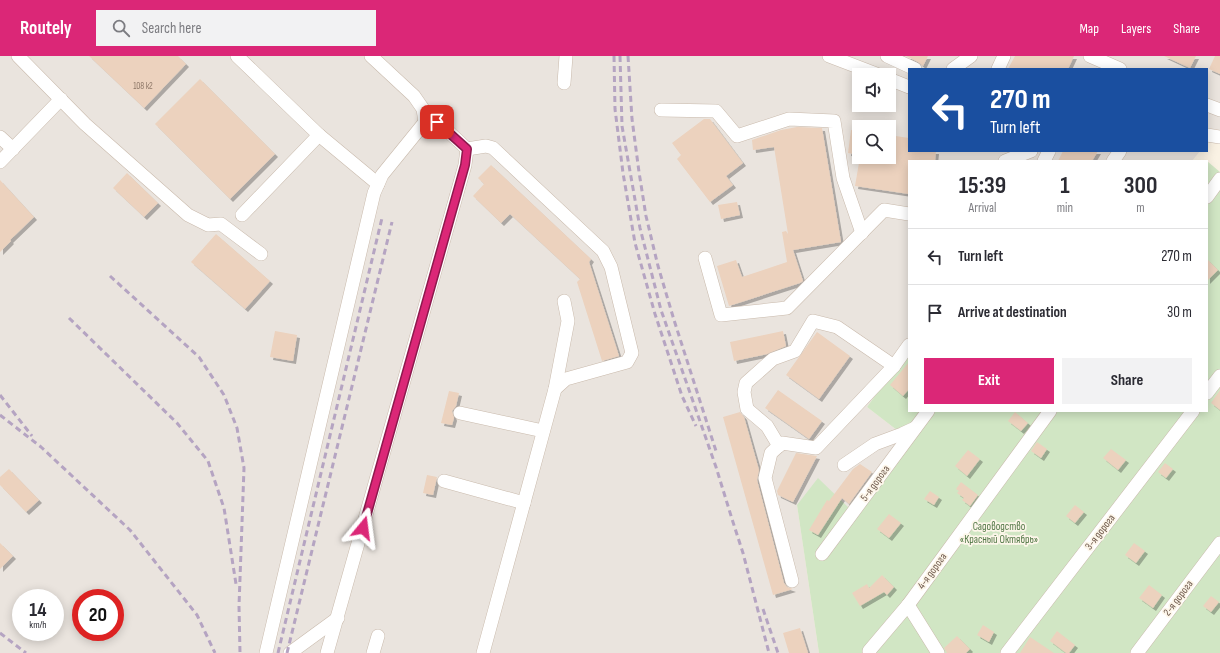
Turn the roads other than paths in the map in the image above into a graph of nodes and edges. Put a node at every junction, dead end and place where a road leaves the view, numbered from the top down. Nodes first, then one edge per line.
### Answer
1 (18, 56) edge
2 (237, 56) edge
3 (371, 56) edge
4 (566, 56) edge
5 (830, 56) edge
6 (887, 56) edge
7 (971, 56) edge
8 (1004, 56) edge
9 (1090, 56) edge
10 (861, 68) edge
11 (913, 68) edge
12 (954, 68) edge
13 (998, 68) edge
14 (1118, 68) edge
15 (896, 82) edge
16 (564, 83) dead end
17 (908, 87) edge
18 (61, 99) junction
19 (1208, 105) edge
20 (661, 110) dead end
21 (1220, 110) edge
22 (425, 122) junction
23 (319, 135) junction
24 (1208, 135) edge
25 (0, 137) edge
26 (1220, 137) edge
27 (13, 149) junction
28 (467, 149) junction
29 (1028, 152) edge
30 (1008, 160) edge
31 (0, 162) edge
32 (1220, 179) edge
33 (378, 184) junction
34 (1208, 196) edge
35 (908, 214) edge
36 (242, 215) dead end
37 (862, 232) junction
38 (261, 254) dead end
39 (705, 258) dead end
40 (564, 301) dead end
41 (908, 346) edge
42 (894, 366) junction
43 (1220, 376) edge
44 (555, 389) junction
45 (1208, 392) edge
46 (927, 412) edge
47 (1049, 412) edge
48 (1192, 412) edge
49 (460, 414) dead end
50 (917, 426) junction
51 (543, 431) junction
52 (779, 446) junction
53 (844, 465) dead end
54 (444, 481) dead end
55 (524, 502) junction
56 (1220, 543) edge
57 (822, 554) dead end
58 (792, 581) dead end
59 (908, 605) junction
60 (338, 618) junction
61 (378, 636) dead end
62 (869, 651) dead end
63 (266, 653) edge
64 (290, 653) edge
65 (327, 653) edge
66 (372, 653) edge
67 (483, 653) edge
68 (938, 653) edge
69 (1007, 653) edge
70 (1137, 653) edge

1 - 18 street
2 - 23 street
3 - 22 street
4 - 16 street
5 - 10 street
6 - 11 street
7 - 12 street
8 - 13 street
9 - 14 street
15 - 17 street
18 - 27 street
18 - 38 street
19 - 21 street
20 - 37 street
22 - 28 street
22 - 33 street
23 - 33 street
23 - 36 street
24 - 26 street
25 - 27 street
27 - 31 street
28 - 44 street
28 - 60 street
29 - 30 street
32 - 34 street
33 - 63 street
35 - 37 street
37 - 39 street
40 - 44 street
41 - 42 street
42 - 52 street
42 - 52 street
43 - 45 street
44 - 51 street
46 - 50 street, 5-я дорога
47 - 59 street, 4-я дорога
48 - 69 street, 3-я дорога
49 - 51 street
50 - 53 street
50 - 57 street, 5-я дорога
51 - 55 street
52 - 58 street
54 - 55 street
55 - 67 street
56 - 70 street, 2-я дорога
59 - 62 street, 4-я дорога
59 - 68 street
60 - 64 street
60 - 65 street
61 - 66 street

